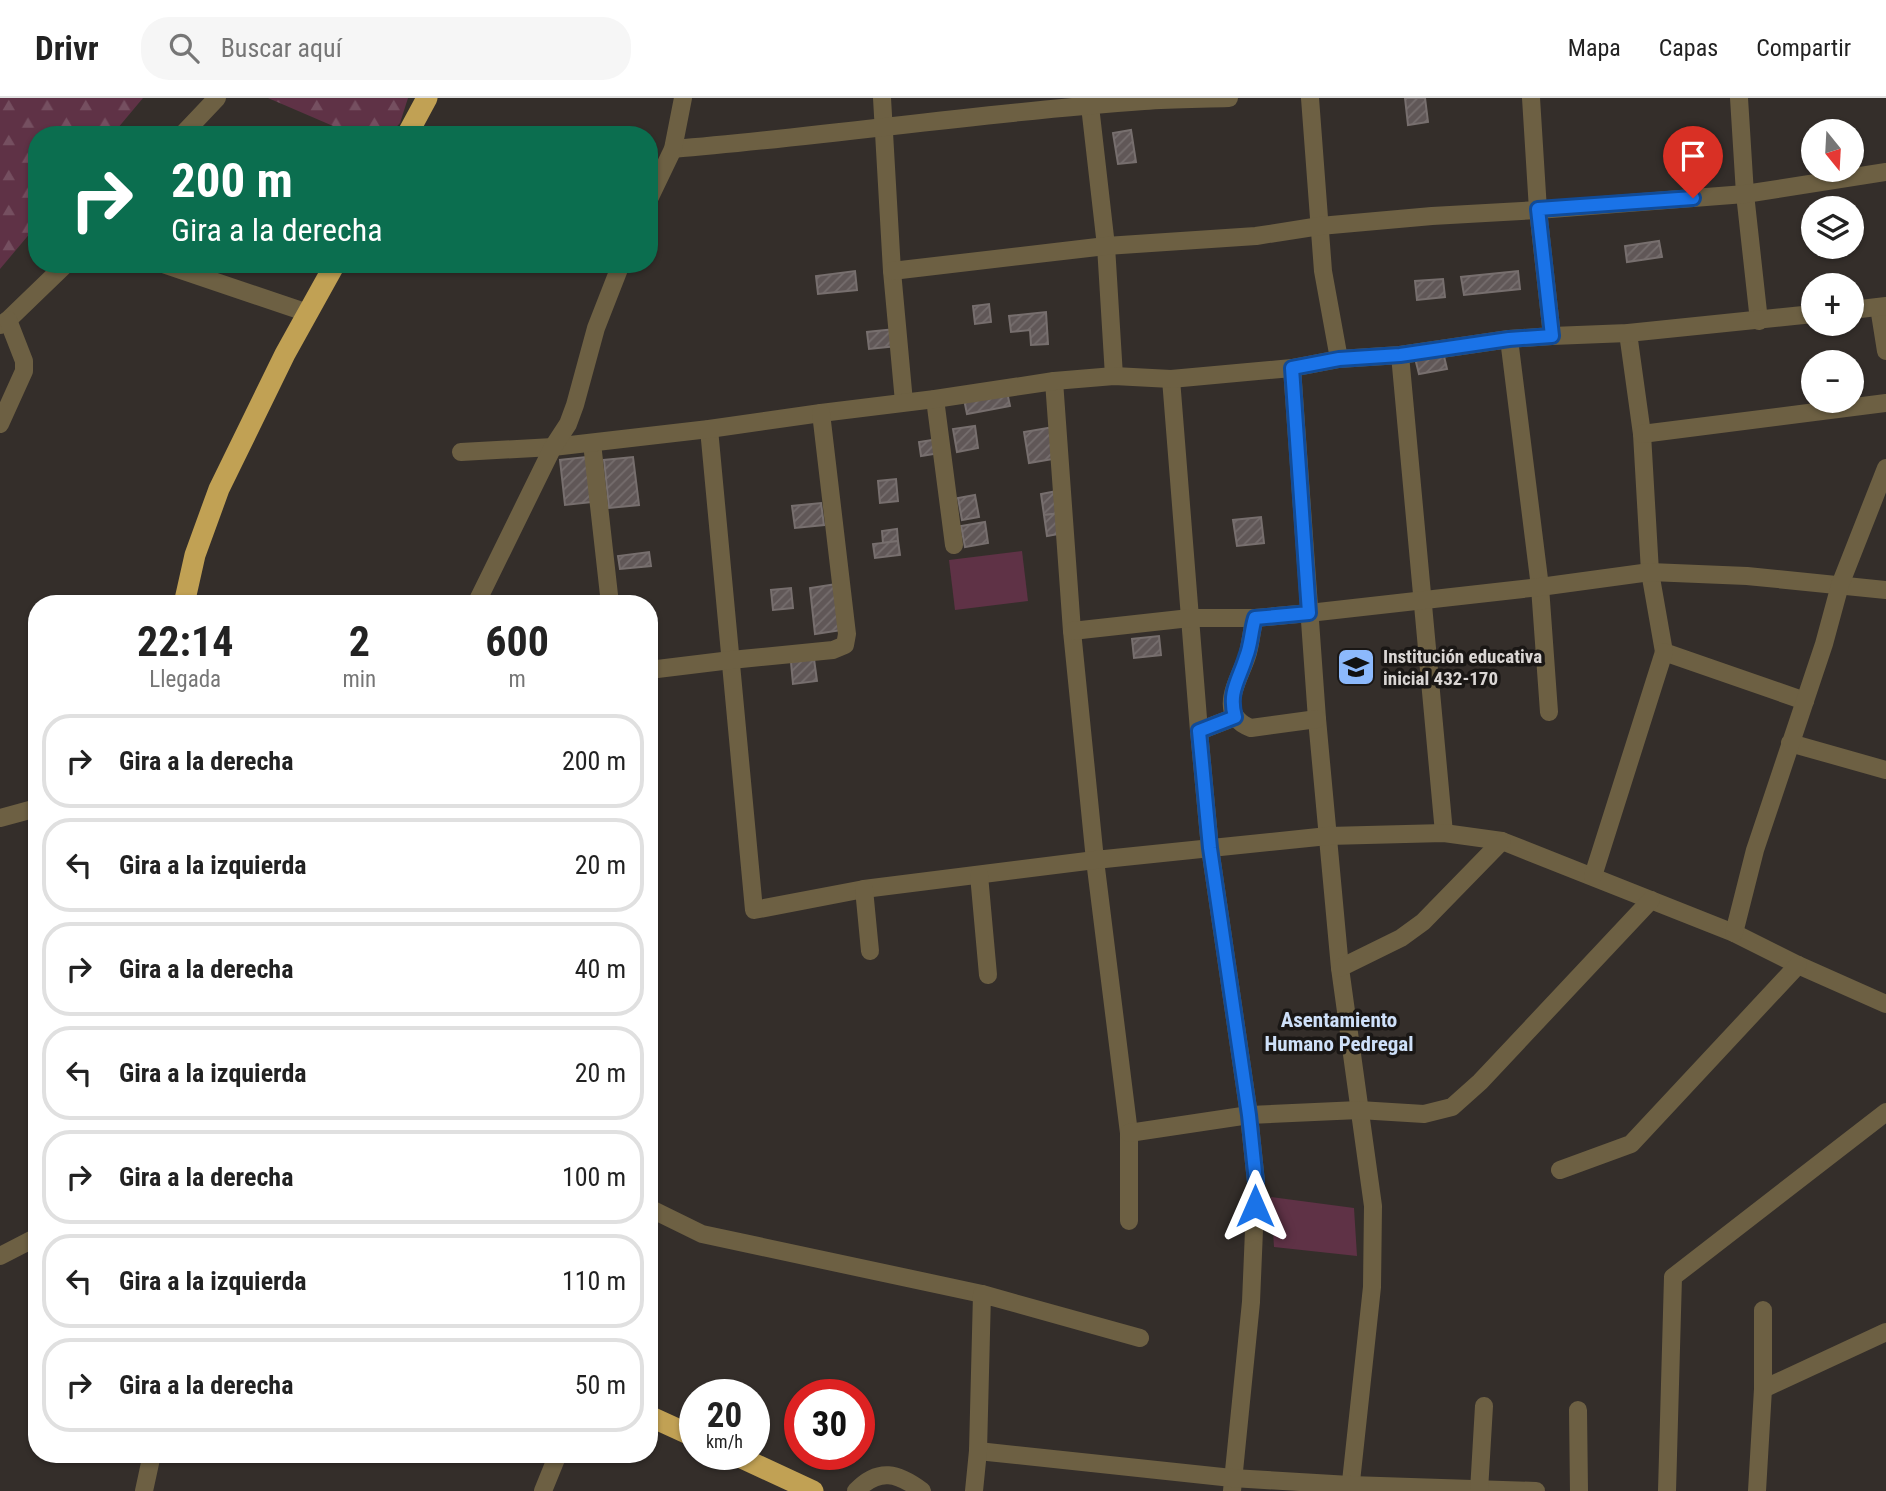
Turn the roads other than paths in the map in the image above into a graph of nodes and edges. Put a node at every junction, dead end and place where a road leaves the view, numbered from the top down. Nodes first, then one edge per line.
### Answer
1 (216, 98) edge
2 (427, 98) edge
3 (683, 98) edge
4 (882, 98) edge
5 (1229, 98) edge
6 (1310, 98) edge
7 (1531, 98) edge
8 (1739, 98) edge
9 (1145, 99) edge
10 (1014, 106) edge
11 (1090, 106) junction
12 (190, 126) edge
13 (412, 126) edge
14 (884, 126) junction
15 (673, 149) junction
16 (1886, 172) edge
17 (658, 180) edge
18 (1745, 194) junction
19 (1538, 209) junction
20 (1320, 226) junction
21 (1106, 246) junction
22 (892, 271) junction
23 (56, 273) edge
24 (190, 273) edge
25 (330, 273) edge
26 (617, 273) edge
27 (1883, 307) edge
28 (1864, 309) edge
29 (308, 313) junction
30 (1801, 316) edge
31 (1759, 321) junction
32 (4, 322) edge
33 (1628, 333) junction
34 (1552, 336) junction
35 (1509, 339) junction
36 (1886, 351) edge
37 (1400, 355) junction
38 (1339, 359) junction
39 (1292, 368) junction
40 (1114, 376) junction
41 (1171, 379) junction
42 (1054, 381) junction
43 (935, 399) junction
44 (904, 402) junction
45 (1886, 403) edge
46 (821, 413) junction
47 (0, 424) edge
48 (709, 429) junction
49 (1642, 434) junction
50 (592, 443) junction
51 (552, 447) junction
52 (461, 452) dead end
53 (1886, 468) edge
54 (954, 545) dead end
55 (1650, 572) junction
56 (1840, 585) junction
57 (1540, 587) junction
58 (1886, 590) edge
59 (186, 595) edge
60 (480, 595) edge
61 (609, 595) edge
62 (1421, 599) junction
63 (1309, 613) junction
64 (1190, 618) junction
65 (1255, 618) junction
66 (1072, 631) junction
67 (1664, 652) junction
68 (731, 660) junction
69 (658, 669) edge
70 (1805, 701) junction
71 (1549, 712) dead end
72 (1235, 717) junction
73 (1317, 719) junction
74 (1199, 731) junction
75 (1790, 743) junction
76 (1886, 770) edge
77 (28, 810) edge
78 (0, 818) edge
79 (1444, 833) junction
80 (1328, 836) junction
81 (1502, 841) junction
82 (1210, 848) junction
83 (1095, 860) junction
84 (979, 875) junction
85 (1592, 876) junction
86 (864, 889) junction
87 (1651, 900) junction
88 (1734, 933) junction
89 (870, 951) dead end
90 (1798, 965) junction
91 (1340, 968) junction
92 (988, 975) dead end
93 (1886, 1004) edge
94 (1359, 1110) junction
95 (1886, 1112) edge
96 (1249, 1115) junction
97 (1129, 1133) junction
98 (1560, 1170) dead end
99 (658, 1212) edge
100 (1129, 1221) dead end
101 (28, 1242) edge
102 (0, 1256) edge
103 (982, 1294) junction
104 (1763, 1310) dead end
105 (1886, 1332) edge
106 (1140, 1338) dead end
107 (1763, 1389) junction
108 (1484, 1406) dead end
109 (1578, 1410) dead end
110 (658, 1420) edge
111 (679, 1430) edge
112 (978, 1451) junction
113 (150, 1463) edge
114 (554, 1463) edge
115 (768, 1470) edge
116 (1232, 1484) edge
117 (1350, 1488) edge
118 (1479, 1490) edge
119 (144, 1491) edge
120 (543, 1491) edge
121 (813, 1491) edge
122 (856, 1491) edge
123 (922, 1491) edge
124 (974, 1491) edge
125 (1536, 1491) edge
126 (1578, 1491) edge
127 (1667, 1491) edge
128 (1757, 1491) edge

1 - 12 street
2 - 13 highway
3 - 15 street
4 - 14 street
5 - 9 street
6 - 20 street
7 - 19 street
8 - 18 street
9 - 11 street
10 - 11 street
10 - 14 street
11 - 21 street
14 - 15 street
14 - 22 street
15 - 17 street
16 - 18 street
18 - 19 street
18 - 31 street
19 - 20 street
19 - 34 street
20 - 21 street
20 - 38 street
21 - 22 street
21 - 40 street
22 - 44 street
23 - 32 street
24 - 29 street
25 - 29 highway
26 - 51 street
27 - 28 street
27 - 36 street
29 - 59 highway
30 - 31 street
31 - 33 street
32 - 47 street
33 - 34 street
33 - 49 street
34 - 35 street
35 - 37 street
35 - 57 street
37 - 38 street
37 - 62 street
38 - 39 street
39 - 41 street
39 - 63 street
40 - 41 street
40 - 42 street
41 - 64 street
42 - 43 street
42 - 66 street
43 - 44 street
43 - 54 street
44 - 46 street
45 - 49 street
46 - 48 street
46 - 68 street
48 - 50 street
48 - 68 street
49 - 55 street
50 - 51 street
50 - 61 street
51 - 52 street
51 - 60 street
53 - 56 street
55 - 56 street
55 - 57 street
55 - 67 street
56 - 58 street
56 - 70 street
57 - 62 street
57 - 71 street
62 - 63 street
62 - 79 street
63 - 65 street
63 - 73 street
64 - 65 street
64 - 66 street
64 - 74 street
65 - 72 street
66 - 83 street
67 - 70 street
67 - 85 street
68 - 69 street
68 - 86 street
70 - 75 street
72 - 73 street
72 - 74 street
73 - 80 street
74 - 82 street
75 - 76 street
75 - 88 street
77 - 78 street
79 - 80 street
79 - 81 street
80 - 82 street
80 - 91 street
81 - 85 street
81 - 91 street
82 - 83 street
82 - 96 street
83 - 84 street
83 - 97 street
84 - 86 street
84 - 92 street
85 - 87 street
86 - 89 street
87 - 88 street
87 - 94 street
88 - 90 street
90 - 93 street
90 - 98 street
91 - 94 street
94 - 96 street
94 - 117 street
95 - 127 street
96 - 97 street
96 - 116 street
97 - 100 street
99 - 103 street
101 - 102 street
103 - 106 street
103 - 112 street
104 - 107 street
105 - 107 street
107 - 128 street
108 - 118 street
109 - 126 street
110 - 111 highway
112 - 116 street
112 - 124 street
113 - 119 street
114 - 120 street
115 - 121 highway
116 - 117 street
117 - 118 street
118 - 125 street
122 - 123 street

